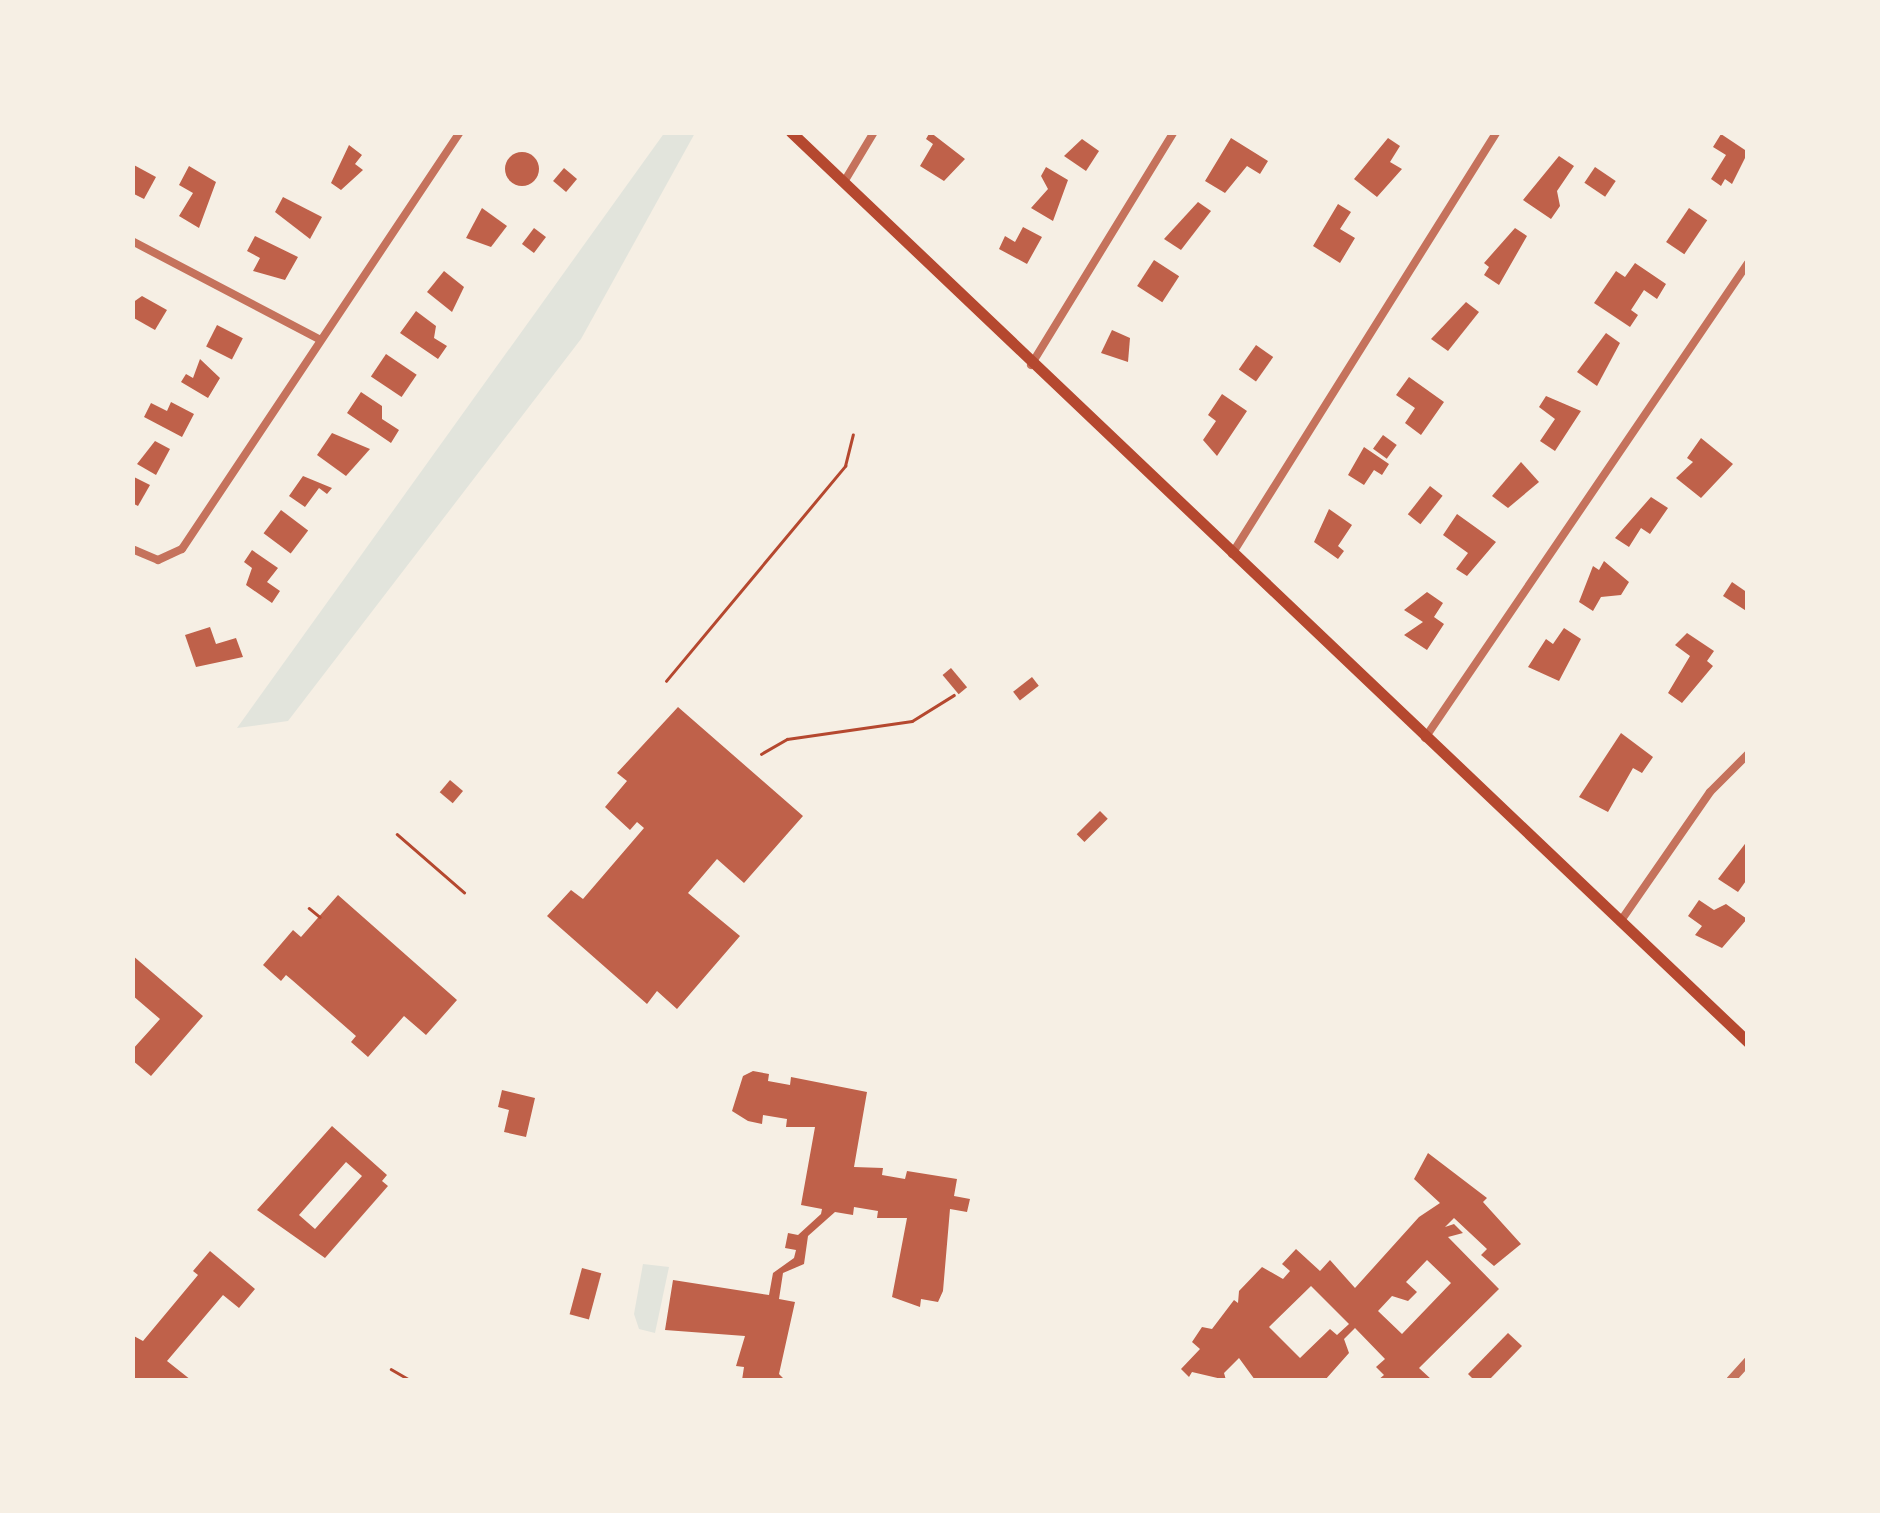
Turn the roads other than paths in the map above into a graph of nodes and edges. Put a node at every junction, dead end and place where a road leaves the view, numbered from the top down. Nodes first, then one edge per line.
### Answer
1 (460, 132) edge
2 (791, 132) edge
3 (874, 132) edge
4 (1174, 132) edge
5 (1496, 132) edge
6 (844, 182) junction
7 (132, 241) edge
8 (1748, 264) edge
9 (319, 339) junction
10 (1031, 364) junction
11 (132, 549) edge
12 (1232, 554) junction
13 (1425, 738) junction
14 (1748, 754) edge
15 (1620, 922) junction
16 (1748, 1042) edge
17 (1748, 1360) edge
18 (1730, 1380) edge

1 - 9 street
2 - 6 highway
3 - 6 street
4 - 10 street
5 - 12 street
6 - 10 highway
7 - 9 street
8 - 13 street
9 - 11 street
10 - 12 highway
12 - 13 highway
13 - 15 highway
14 - 15 street
15 - 16 highway
17 - 18 street

